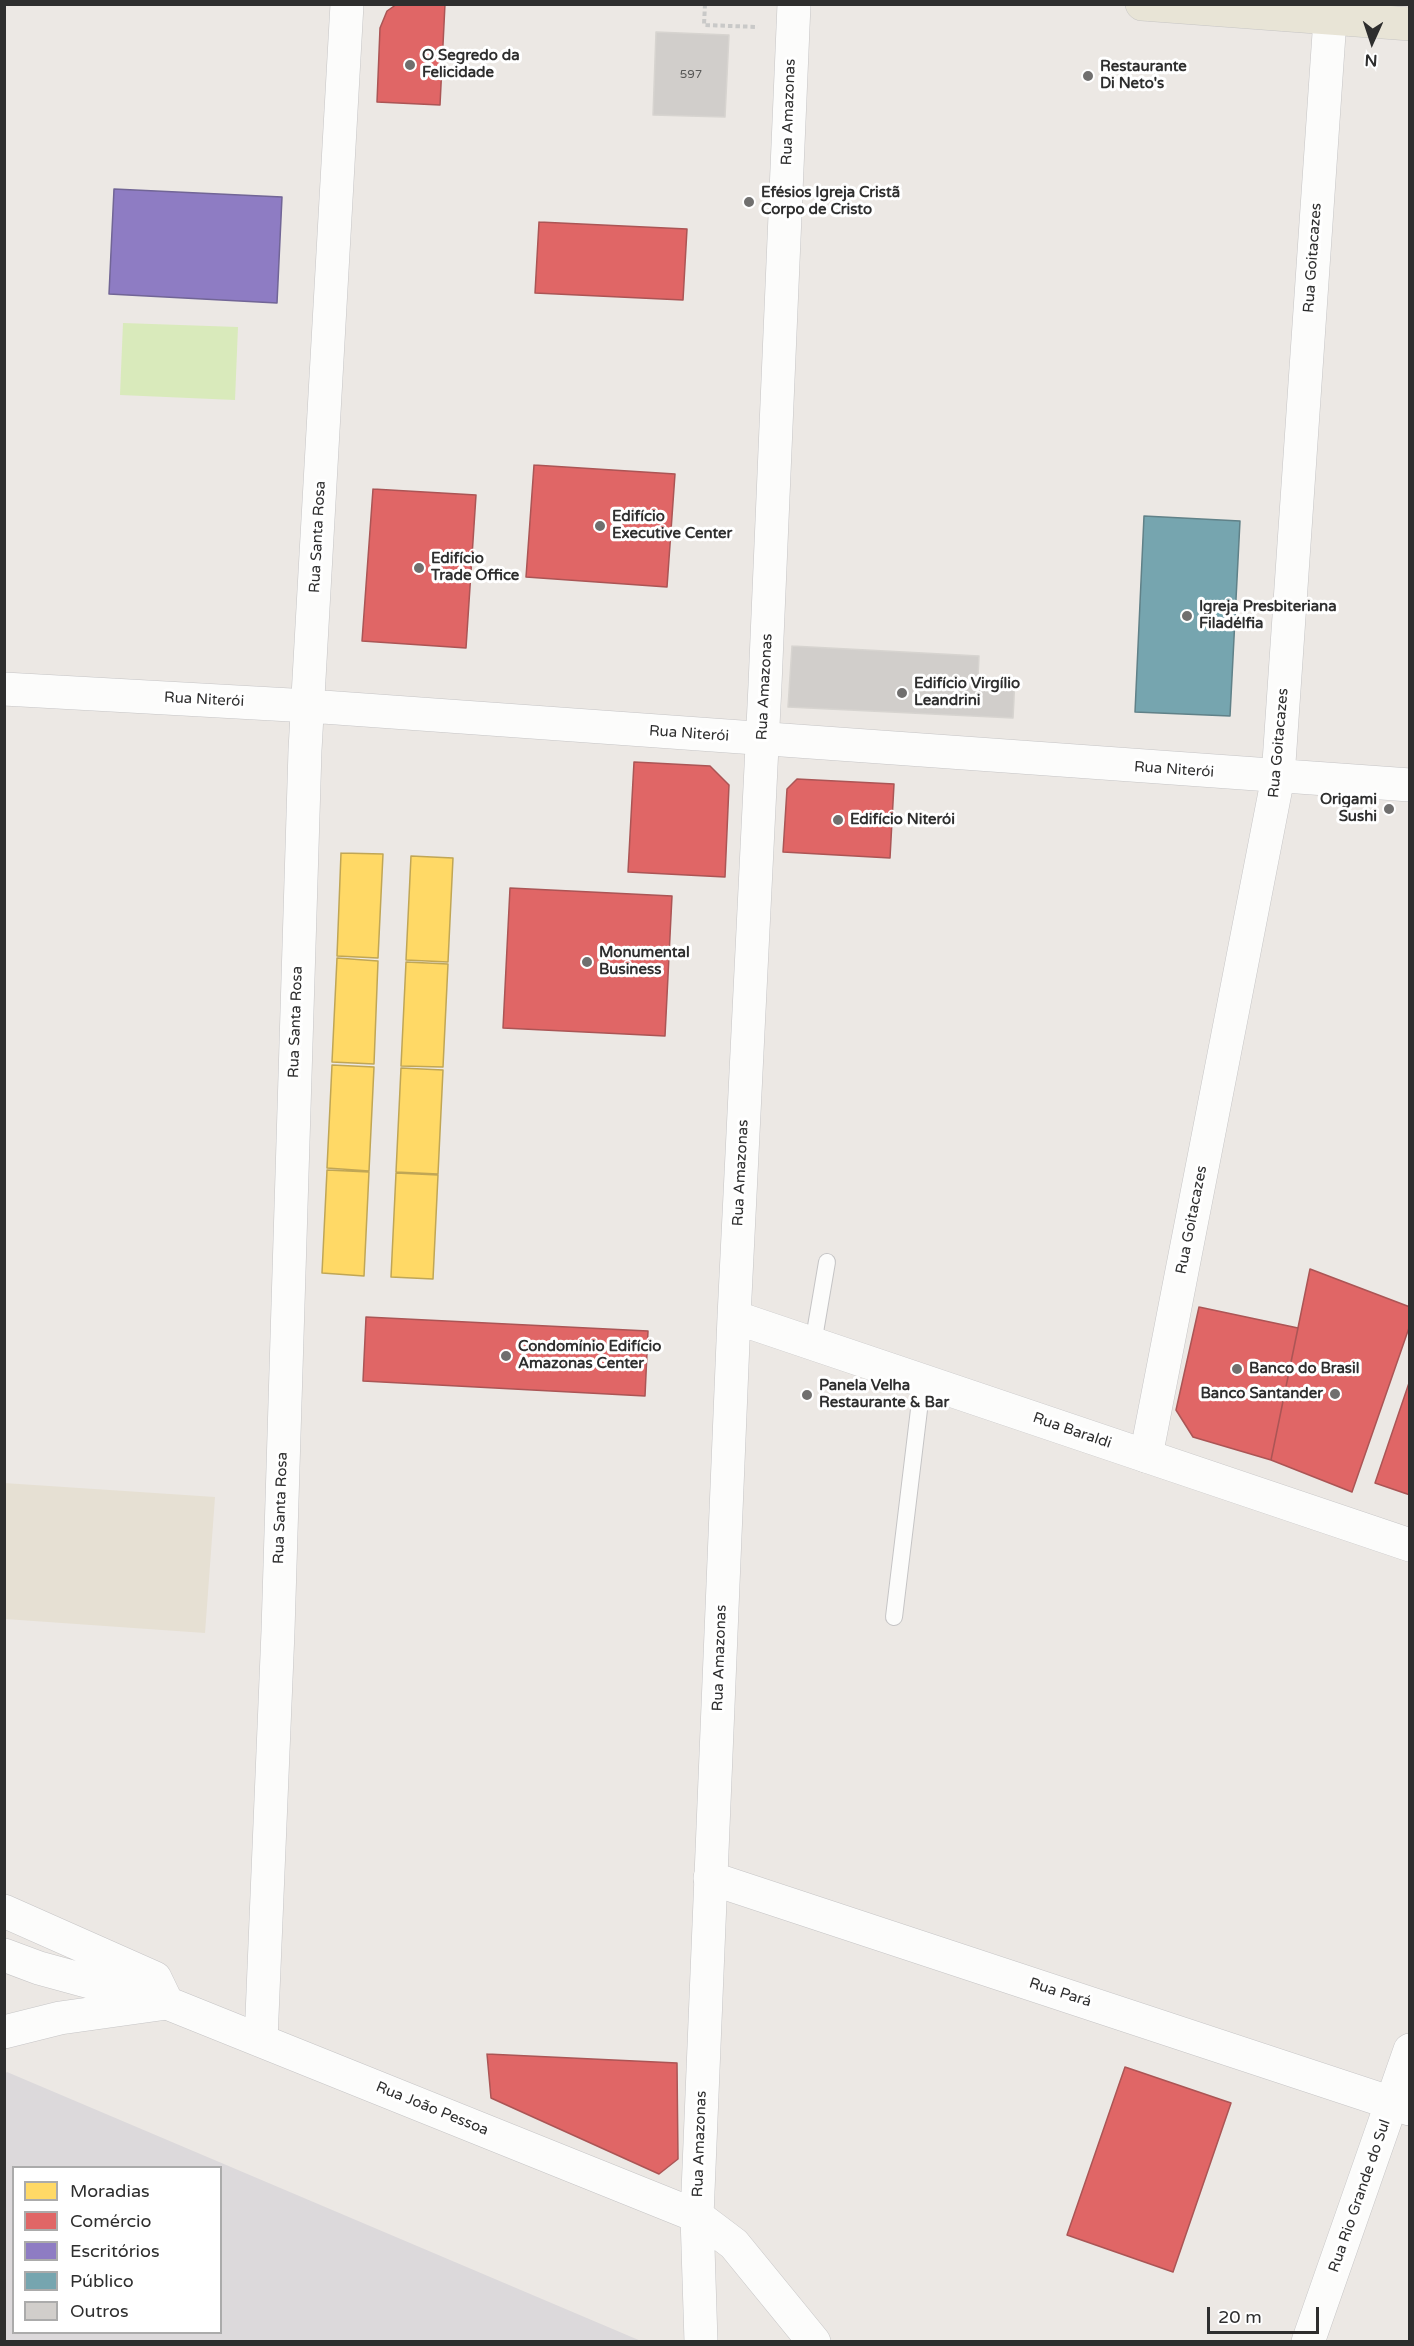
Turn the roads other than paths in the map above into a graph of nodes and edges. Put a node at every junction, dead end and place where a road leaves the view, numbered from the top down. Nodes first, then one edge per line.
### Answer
1 (346, 4) edge
2 (1142, 4) edge
3 (793, 17) edge
4 (1330, 19) junction
5 (1410, 24) edge
6 (4, 689) edge
7 (309, 706) junction
8 (762, 740) junction
9 (1278, 777) junction
10 (1410, 785) edge
11 (827, 1262) dead end
12 (734, 1317) junction
13 (813, 1344) junction
14 (926, 1382) junction
15 (1146, 1456) junction
16 (1410, 1545) edge
17 (894, 1617) dead end
18 (710, 1878) junction
19 (4, 1911) edge
20 (4, 1937) edge
21 (108, 1954) junction
22 (4, 1955) edge
23 (167, 2003) junction
24 (4, 2032) edge
25 (261, 2040) junction
26 (1410, 2050) edge
27 (1401, 2106) edge
28 (697, 2216) junction
29 (701, 2342) edge
30 (814, 2342) edge
31 (1308, 2342) edge

1 - 7 street, Rua Santa Rosa
2 - 4 main road
3 - 8 street, Rua Amazonas
4 - 5 main road
4 - 9 street, Rua Goitacazes
6 - 7 street, Rua Niterói
7 - 8 street, Rua Niterói
7 - 25 street, Rua Santa Rosa
8 - 9 street, Rua Niterói
8 - 12 street, Rua Amazonas
9 - 10 street, Rua Niterói
9 - 15 street, Rua Goitacazes
11 - 13 lane
12 - 13 street, Rua Baraldi
12 - 18 street, Rua Amazonas
13 - 14 street, Rua Baraldi
14 - 15 street, Rua Baraldi
14 - 17 lane
15 - 16 street, Rua Baraldi
18 - 27 street, Rua Pará
18 - 28 street, Rua Amazonas
19 - 21 street
20 - 21 street
21 - 23 street
22 - 23 street, Rua João Pessoa
23 - 24 street
23 - 25 street, Rua João Pessoa
25 - 28 street, Rua João Pessoa
26 - 27 street, Rua Rio Grande do Sul
27 - 31 street, Rua Rio Grande do Sul
28 - 29 street, Rua Amazonas
28 - 30 street, Rua João Pessoa

